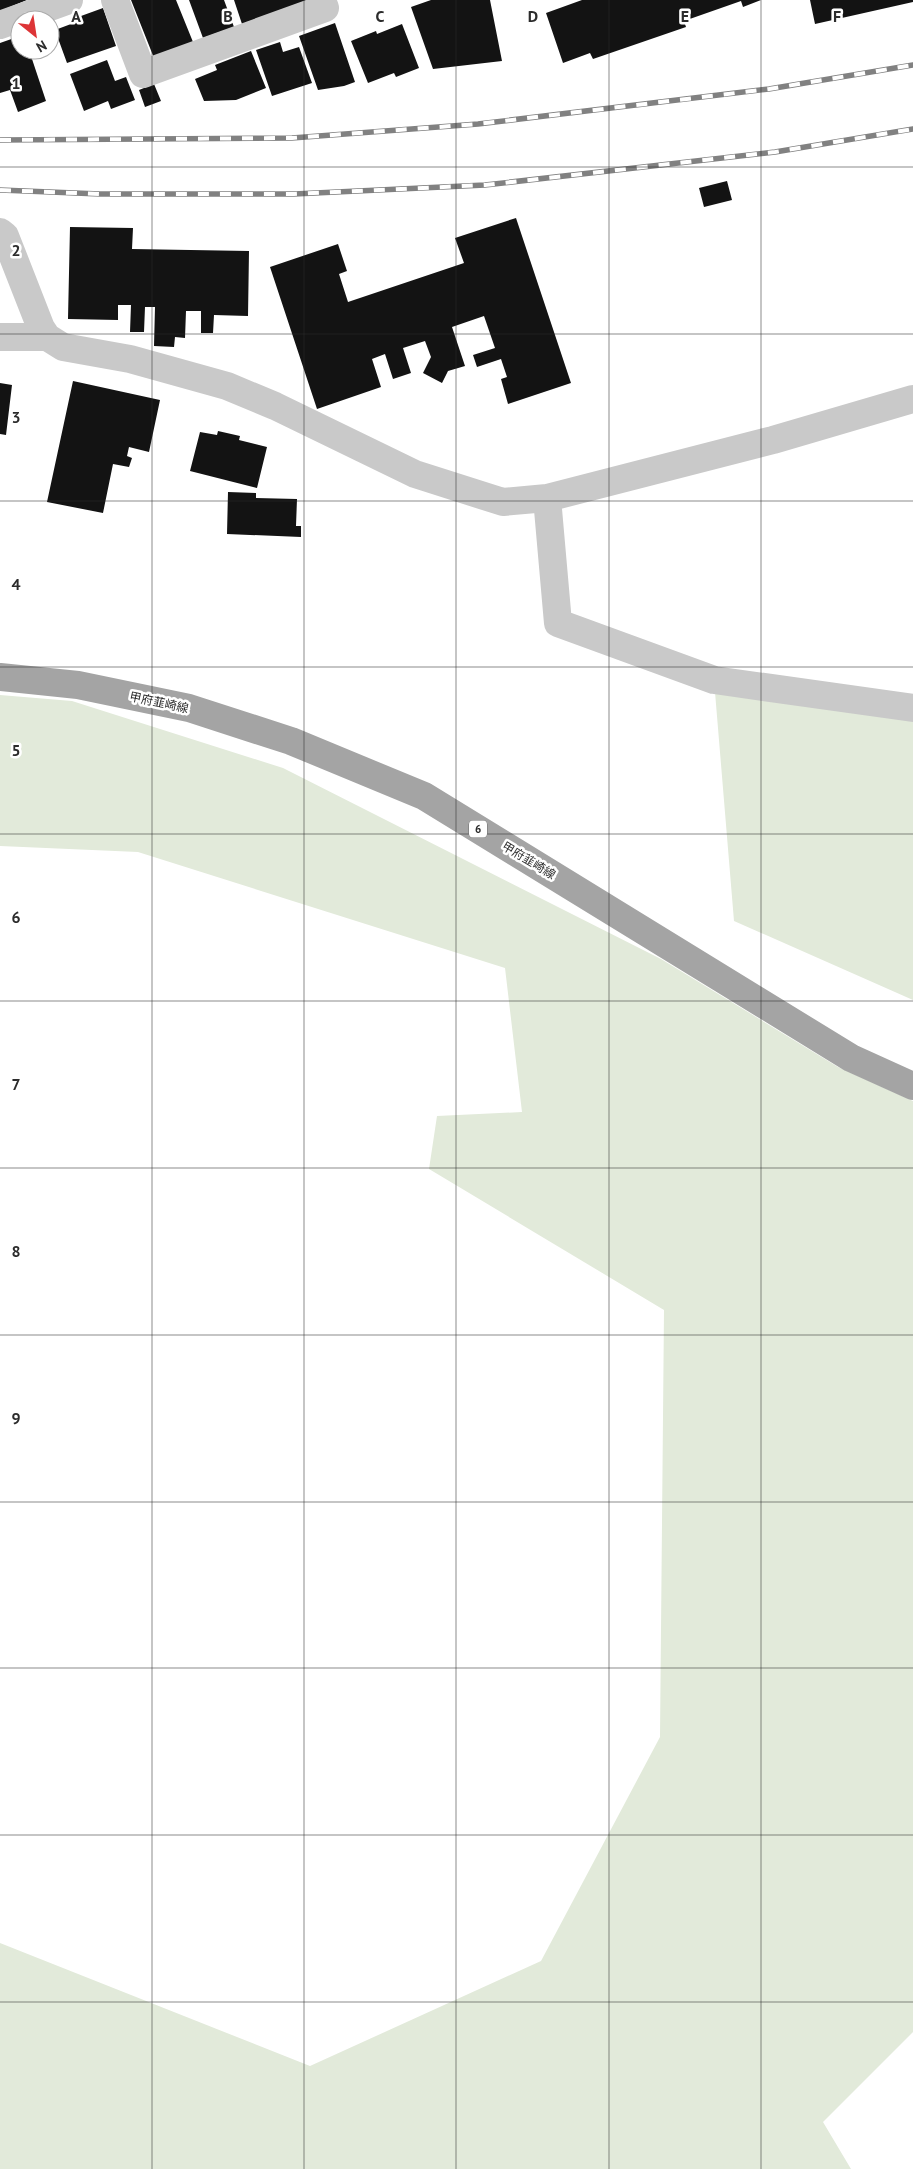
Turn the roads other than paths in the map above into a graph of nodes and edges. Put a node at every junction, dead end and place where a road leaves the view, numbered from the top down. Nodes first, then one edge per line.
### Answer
1 (70, 0) edge
2 (116, 0) edge
3 (322, 0) edge
4 (0, 26) edge
5 (0, 232) edge
6 (0, 337) edge
7 (47, 337) junction
8 (913, 399) edge
9 (547, 498) junction
10 (0, 677) edge
11 (913, 708) edge
12 (913, 1086) edge

1 - 4 street
2 - 3 street
5 - 7 street
6 - 7 street
7 - 9 street
8 - 9 street
9 - 11 street
10 - 12 main road, 甲府韮崎線 / 6

